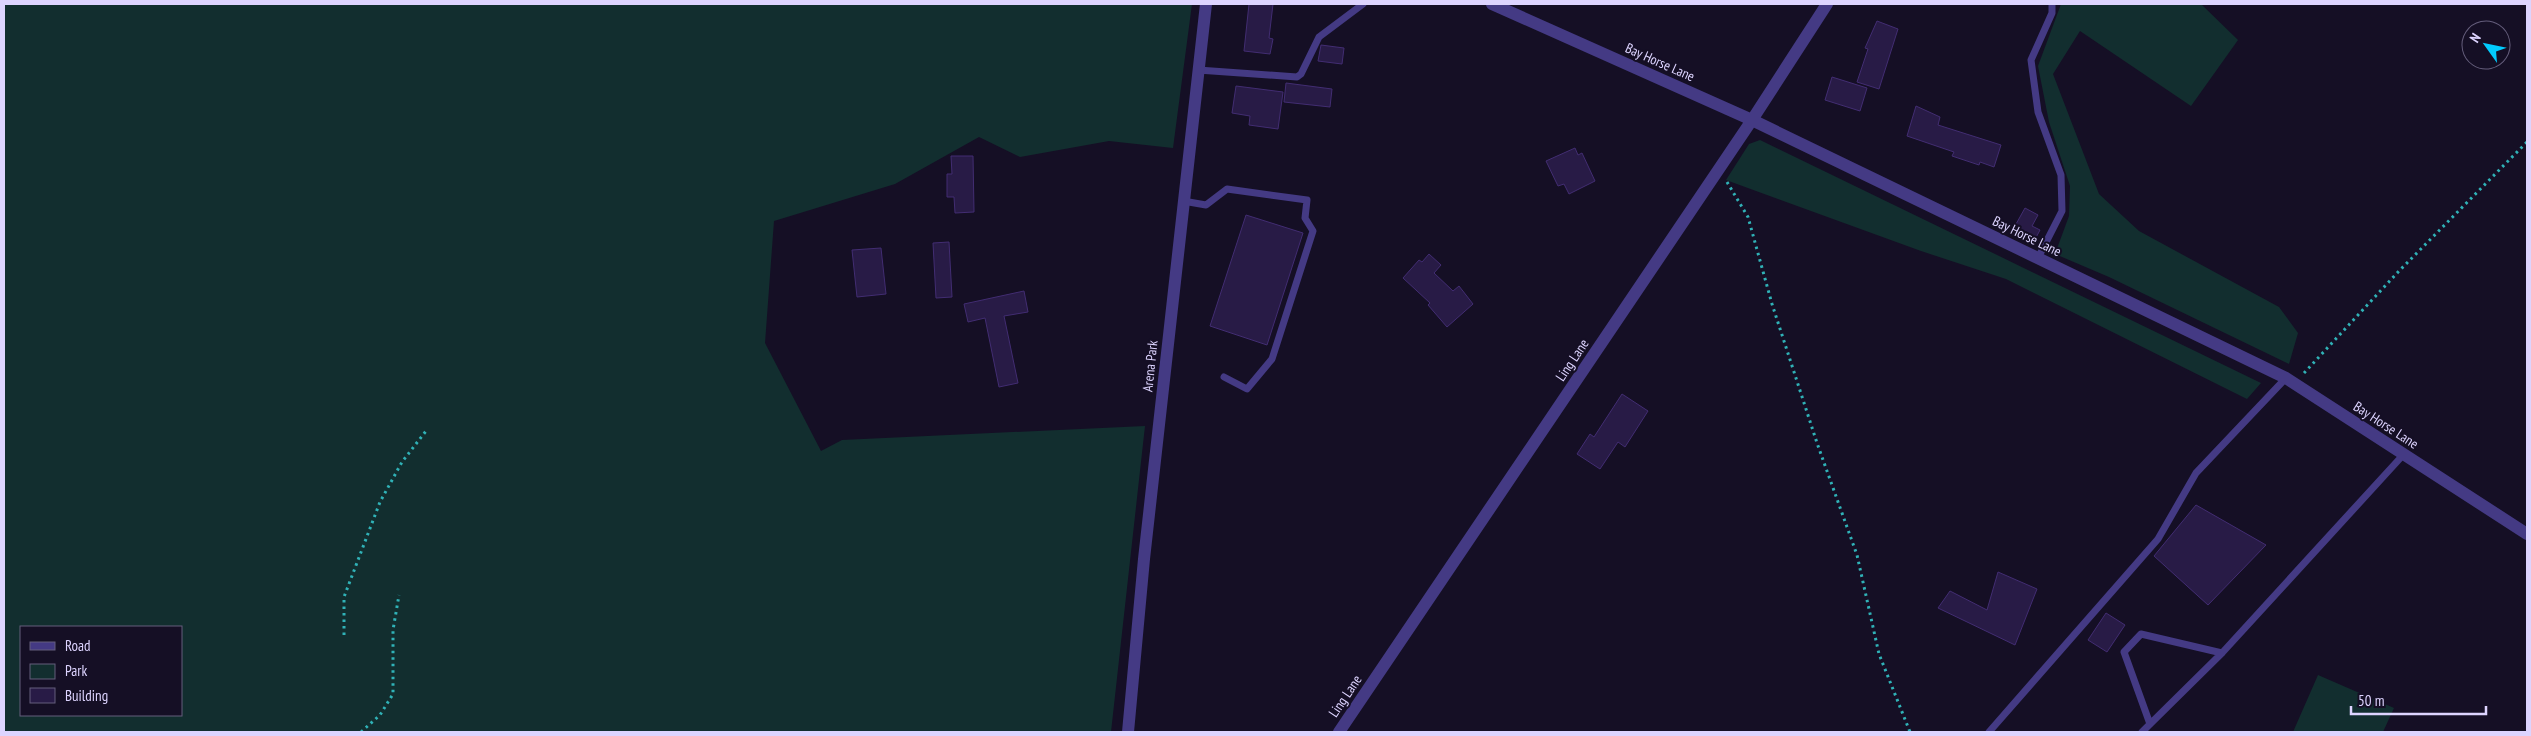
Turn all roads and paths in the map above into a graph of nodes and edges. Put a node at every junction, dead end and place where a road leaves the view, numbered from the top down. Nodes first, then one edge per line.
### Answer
1 (1206, 4) edge
2 (1363, 4) edge
3 (1492, 4) edge
4 (1827, 4) edge
5 (2052, 4) edge
6 (1198, 70) junction
7 (1752, 120) junction
8 (2527, 142) edge
9 (1719, 168) junction
10 (1183, 202) junction
11 (2038, 258) junction
12 (1224, 377) dead end
13 (2290, 380) junction
14 (426, 431) dead end
15 (2404, 454) junction
16 (2527, 534) edge
17 (399, 595) dead end
18 (344, 635) dead end
19 (2222, 653) junction
20 (2150, 724) junction
21 (361, 732) edge
22 (1128, 732) edge
23 (1339, 732) edge
24 (1910, 732) edge
25 (1989, 732) edge
26 (2142, 732) edge

1 - 6 street, Arena Park
2 - 6 lane
3 - 7 street, Bay Horse Lane
4 - 7 street, Ling Lane
5 - 11 lane
6 - 10 street, Arena Park
7 - 9 street, Ling Lane
7 - 11 street, Bay Horse Lane
8 - 13 path
9 - 23 street, Ling Lane
9 - 24 path
10 - 12 lane
10 - 22 street, Arena Park
11 - 13 street, Bay Horse Lane
13 - 15 street, Bay Horse Lane
13 - 25 lane
14 - 18 path
15 - 16 street, Bay Horse Lane
15 - 19 lane
17 - 21 path
19 - 20 lane
19 - 20 lane
20 - 26 lane

